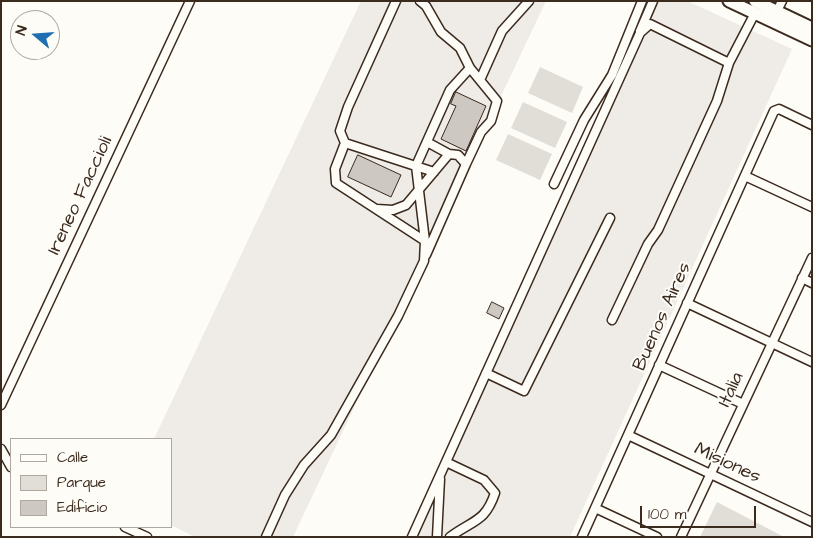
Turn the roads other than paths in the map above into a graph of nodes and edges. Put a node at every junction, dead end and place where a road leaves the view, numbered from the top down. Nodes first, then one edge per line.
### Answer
1 (190, 1) edge
2 (396, 1) edge
3 (420, 1) edge
4 (529, 1) edge
5 (642, 1) edge
6 (653, 1) edge
7 (729, 1) edge
8 (755, 7) edge
9 (777, 11) edge
10 (812, 28) edge
11 (640, 33) junction
12 (812, 40) edge
13 (728, 63) junction
14 (470, 68) junction
15 (480, 80) junction
16 (812, 125) edge
17 (427, 142) junction
18 (346, 143) junction
19 (450, 154) junction
20 (466, 164) junction
21 (416, 166) junction
22 (434, 172) junction
23 (745, 176) junction
24 (554, 184) dead end
25 (418, 193) junction
26 (812, 207) edge
27 (377, 210) junction
28 (610, 218) dead end
29 (425, 241) junction
30 (812, 258) edge
31 (424, 261) junction
32 (802, 278) junction
33 (812, 283) edge
34 (687, 303) junction
35 (612, 320) dead end
36 (772, 344) junction
37 (812, 362) edge
38 (659, 365) junction
39 (486, 374) junction
40 (743, 404) junction
41 (1, 405) edge
42 (628, 435) junction
43 (1, 449) edge
44 (446, 462) junction
45 (10, 465) edge
46 (440, 475) junction
47 (710, 475) junction
48 (595, 508) junction
49 (812, 522) edge
50 (127, 528) edge
51 (148, 537) edge
52 (266, 537) edge
53 (412, 537) edge
54 (437, 537) edge
55 (450, 537) edge
56 (582, 537) edge
57 (657, 537) edge
58 (681, 537) edge

1 - 41 street, Ireneo Faccioli
2 - 18 street
3 - 14 street
4 - 15 street
5 - 24 street
6 - 11 street
7 - 8 highway
8 - 9 highway
8 - 13 street
9 - 10 highway
9 - 12 highway
11 - 13 street
11 - 39 street
13 - 35 street
14 - 15 street
14 - 17 street
15 - 20 street
16 - 23 street, Buenos Aires
17 - 19 street
17 - 21 street
18 - 21 street
18 - 27 street
19 - 20 street
19 - 22 street
20 - 31 street
21 - 22 street
21 - 25 street
22 - 25 street
23 - 26 street
23 - 34 street, Buenos Aires
25 - 27 street
25 - 29 street
27 - 29 street
28 - 39 street
29 - 31 street
30 - 32 street, Italia
31 - 52 street
32 - 33 street
32 - 36 street, Italia
34 - 36 street
34 - 38 street, Buenos Aires
36 - 37 street
36 - 40 street, Italia
38 - 40 street
38 - 42 street, Buenos Aires
39 - 44 street
40 - 47 street, Italia
42 - 47 street, Misiones
42 - 48 street, Buenos Aires
43 - 45 street
44 - 46 street
44 - 55 street
46 - 53 street
46 - 54 street
47 - 49 street, Misiones
47 - 58 street, Italia
48 - 56 street, Buenos Aires
48 - 57 street
50 - 51 street

